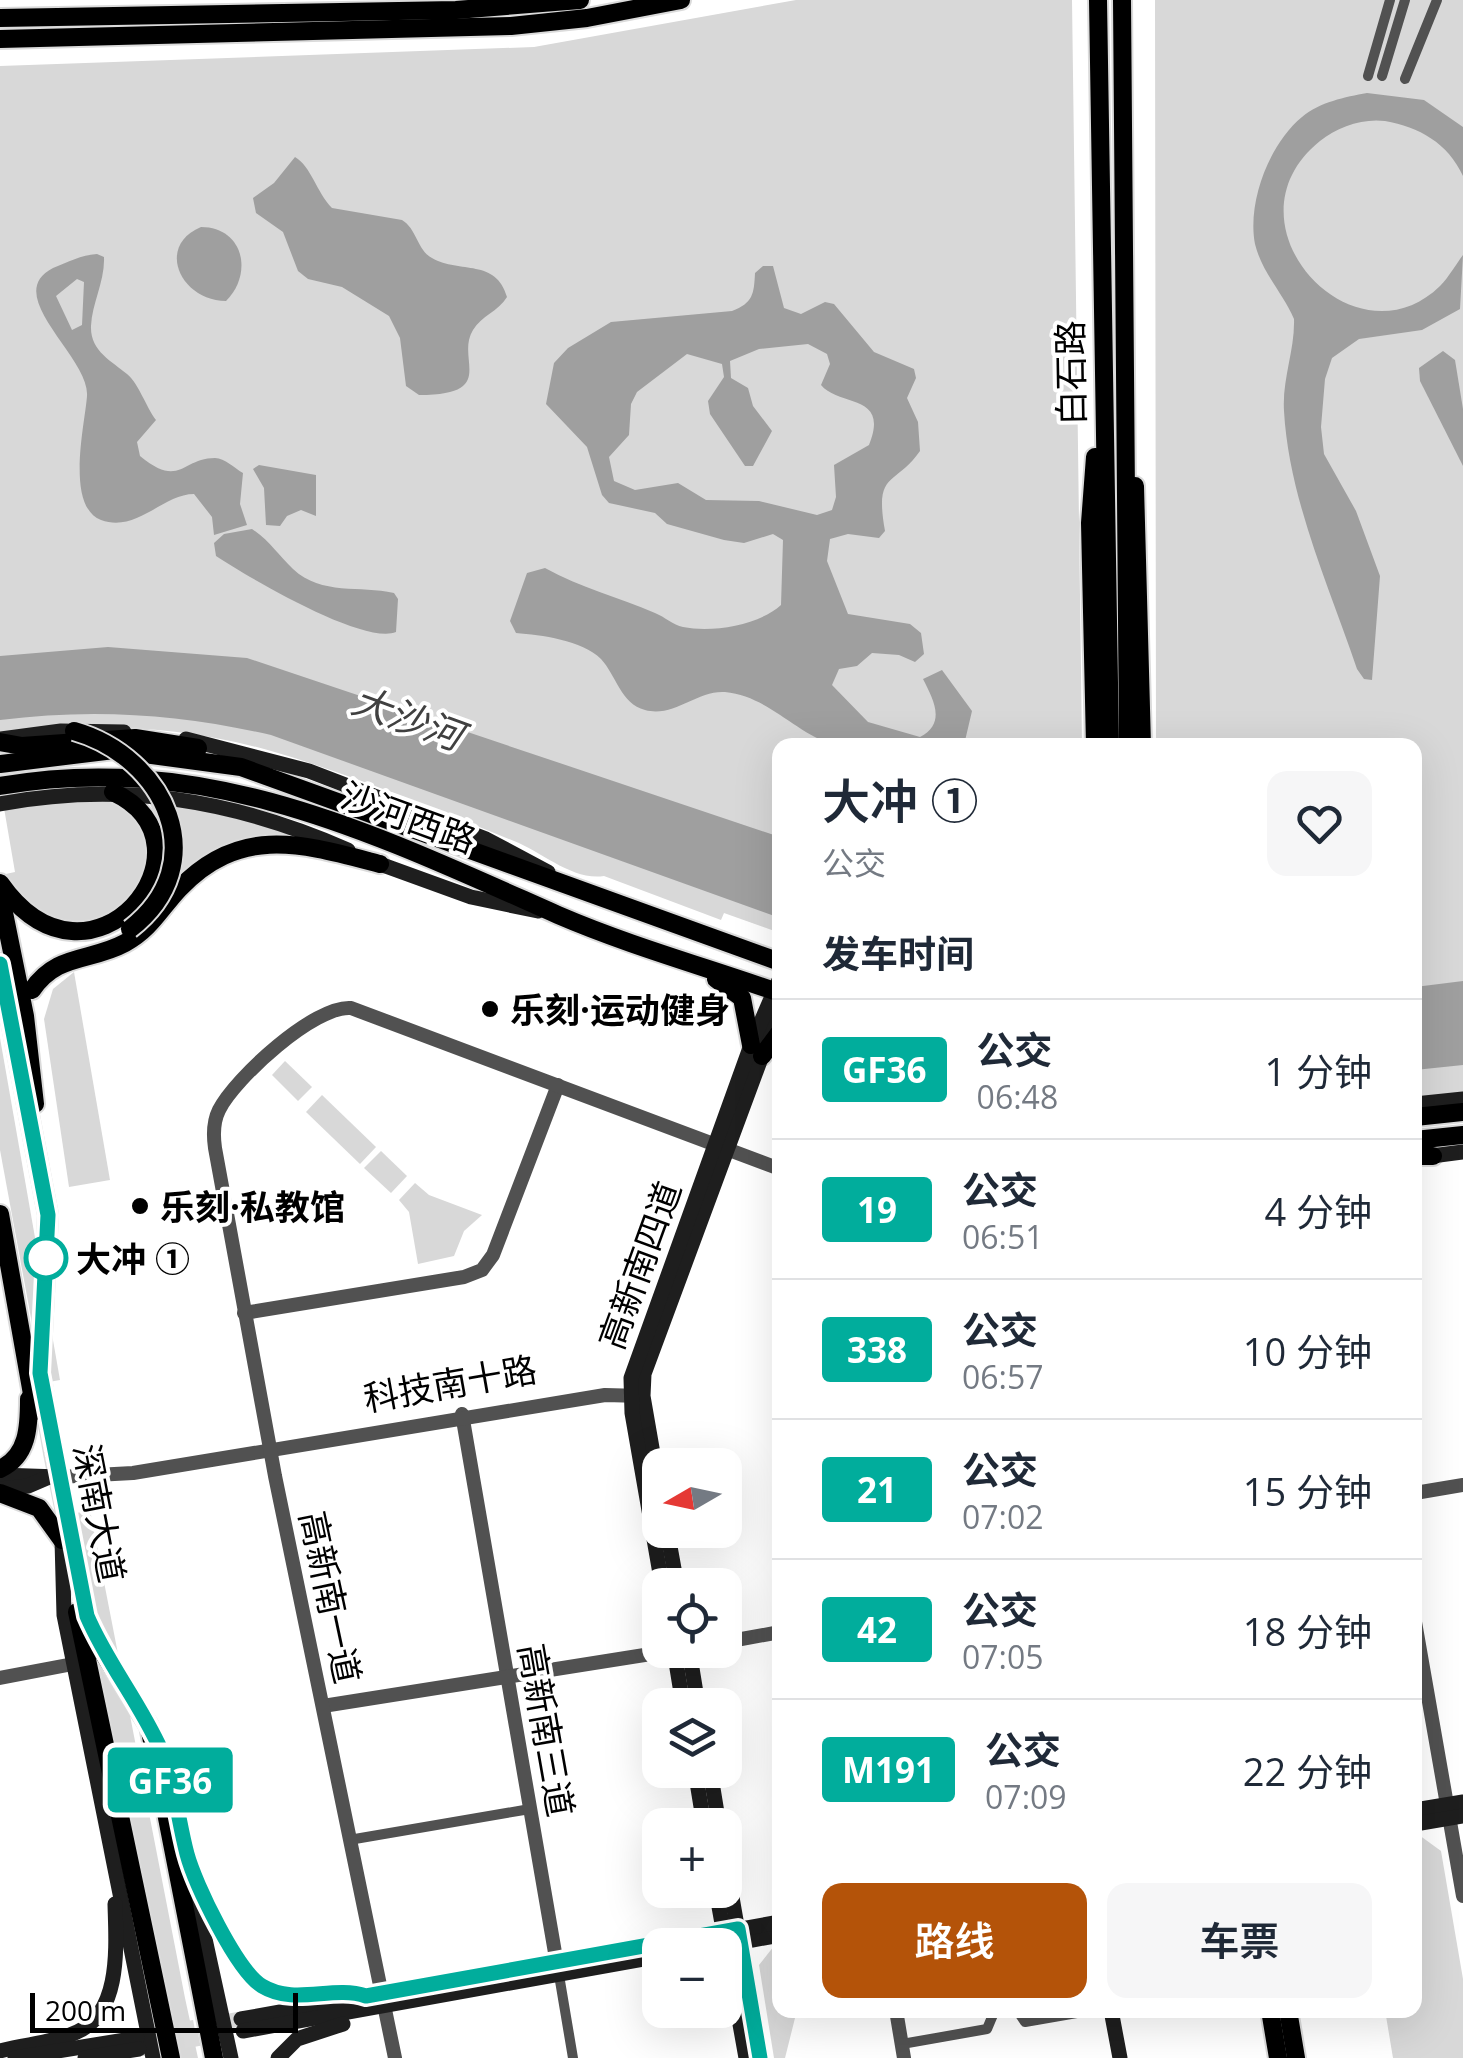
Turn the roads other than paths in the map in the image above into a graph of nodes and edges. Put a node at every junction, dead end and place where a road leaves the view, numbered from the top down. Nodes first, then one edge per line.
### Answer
1 (580, 0) edge
2 (681, 0) edge
3 (1098, 0) edge
4 (1122, 0) edge
5 (1390, 0) edge
6 (1405, 0) edge
7 (1436, 0) edge
8 (532, 10) edge
9 (0, 18) edge
10 (0, 40) edge
11 (1368, 76) dead end
12 (1382, 76) dead end
13 (1405, 79) dead end
14 (1123, 391) junction
15 (1103, 392) junction
16 (1117, 637) junction
17 (74, 731) junction
18 (1094, 738) edge
19 (1110, 738) edge
20 (1127, 738) edge
21 (1142, 738) edge
22 (1, 741) edge
23 (0, 764) edge
24 (241, 768) junction
25 (0, 786) edge
26 (113, 792) junction
27 (0, 804) edge
28 (380, 864) junction
29 (0, 883) edge
30 (574, 886) junction
31 (0, 893) edge
32 (561, 916) junction
33 (772, 959) edge
34 (0, 963) edge
35 (690, 964) junction
36 (32, 990) junction
37 (772, 990) edge
38 (772, 1008) edge
39 (25, 1016) junction
40 (772, 1038) edge
41 (756, 1050) junction
42 (558, 1085) junction
43 (1463, 1099) edge
44 (1422, 1103) edge
45 (1463, 1112) edge
46 (1422, 1115) edge
47 (1463, 1136) edge
48 (1422, 1139) edge
49 (721, 1146) junction
50 (1463, 1152) edge
51 (36, 1153) junction
52 (1422, 1156) edge
53 (772, 1165) edge
54 (0, 1214) edge
55 (0, 1250) edge
56 (10, 1274) junction
57 (244, 1314) junction
58 (29, 1384) junction
59 (636, 1393) junction
60 (463, 1416) junction
61 (649, 1448) edge
62 (270, 1450) junction
63 (0, 1472) edge
64 (54, 1477) junction
65 (1463, 1484) edge
66 (0, 1491) edge
67 (1422, 1492) edge
68 (62, 1540) junction
69 (660, 1568) edge
70 (772, 1633) edge
71 (742, 1639) edge
72 (1422, 1654) edge
73 (642, 1655) edge
74 (74, 1664) junction
75 (0, 1678) edge
76 (508, 1678) junction
77 (322, 1706) junction
78 (149, 1726) junction
79 (530, 1809) junction
80 (1422, 1810) edge
81 (1456, 1810) edge
82 (1422, 1822) edge
83 (349, 1840) junction
84 (112, 1855) junction
85 (188, 1859) junction
86 (1463, 1896) edge
87 (772, 1925) edge
88 (742, 1935) edge
89 (772, 1936) edge
90 (742, 1938) edge
91 (642, 1955) edge
92 (642, 1958) edge
93 (558, 1970) junction
94 (742, 1987) edge
95 (377, 1999) junction
96 (897, 2018) edge
97 (992, 2018) edge
98 (1022, 2018) edge
99 (1048, 2018) edge
100 (1112, 2018) edge
101 (1271, 2018) edge
102 (1289, 2018) edge
103 (242, 2025) tunnel mouth
104 (742, 2028) edge
105 (143, 2048) edge
106 (0, 2051) edge
107 (903, 2051) edge
108 (15, 2058) edge
109 (85, 2058) edge
110 (171, 2058) edge
111 (214, 2058) edge
112 (232, 2058) edge
113 (278, 2058) edge
114 (394, 2058) edge
115 (573, 2058) edge
116 (746, 2058) edge
117 (760, 2058) edge
118 (1120, 2058) edge
119 (1278, 2058) edge
120 (1296, 2058) edge

1 - 8 main road
2 - 8 main road
3 - 15 main road, 白石路
4 - 14 main road, 白石路
5 - 11 street
6 - 12 street
7 - 13 street
8 - 9 main road
8 - 10 main road
14 - 16 main road, 白石路
14 - 21 main road
15 - 16 main road, 白石路
15 - 18 main road
16 - 19 main road, 白石路
16 - 20 main road, 白石路
17 - 22 main road
17 - 30 main road
17 - 36 main road, bridge
22 - 24 main road
23 - 24 main road, 沙河西路
24 - 30 main road, 沙河西路
25 - 32 main road, 沙河西路
26 - 27 main road
26 - 28 main road
26 - 29 main road
28 - 32 main road
28 - 36 main road
30 - 33 main road, 沙河西路
31 - 39 main road
32 - 35 main road, 沙河西路
34 - 51 main road, 深南大道
35 - 37 main road, 沙河西路
35 - 41 main road
36 - 39 main road
38 - 41 main road, 高新南四道
39 - 51 main road
40 - 41 main road
41 - 49 main road, 高新南四道
42 - 49 street
42 - 57 street
42 - 57 street, 高新南一道
43 - 44 main road
45 - 46 main road
47 - 48 main road
49 - 53 street
49 - 59 main road, 高新南四道
50 - 52 main road
51 - 64 main road, 深南大道
54 - 56 main road, 深南大道
55 - 56 main road
56 - 58 main road, 深南大道
57 - 62 street, 高新南一道
58 - 63 main road
58 - 64 main road, 深南大道
59 - 60 street, 科技南十路
59 - 61 main road, 高新南四道
59 - 69 main road, 高新南四道
60 - 62 street, 科技南十路
60 - 76 street, 高新南三道
62 - 64 street, 科技南十路
62 - 77 street, 高新南一道
63 - 64 main road
64 - 66 main road
64 - 68 main road, 深南大道
64 - 78 main road, 深南大道
65 - 67 street
66 - 68 main road
68 - 74 main road
68 - 110 main road, 深南大道
70 - 71 street
72 - 81 street
73 - 76 street
74 - 75 street
74 - 84 main road
76 - 77 street
76 - 79 street, 高新南三道
77 - 83 street, 高新南一道
78 - 85 main road
78 - 111 main road, 深南大道
79 - 83 street
79 - 93 street, 高新南三道
80 - 81 main road
81 - 82 main road
81 - 86 street
83 - 95 street, 高新南一道
84 - 105 main road
84 - 106 main road
85 - 95 main road
85 - 112 main road
87 - 88 main road
89 - 90 main road
91 - 93 main road
92 - 93 main road
93 - 95 main road
93 - 115 street, 高新南三道
94 - 117 main road
95 - 103 main road
95 - 113 main road
95 - 114 street, 高新南一道
96 - 107 street
97 - 107 street
98 - 99 street
100 - 118 main road
101 - 119 main road
102 - 120 main road
104 - 116 main road
105 - 108 main road
105 - 109 main road

